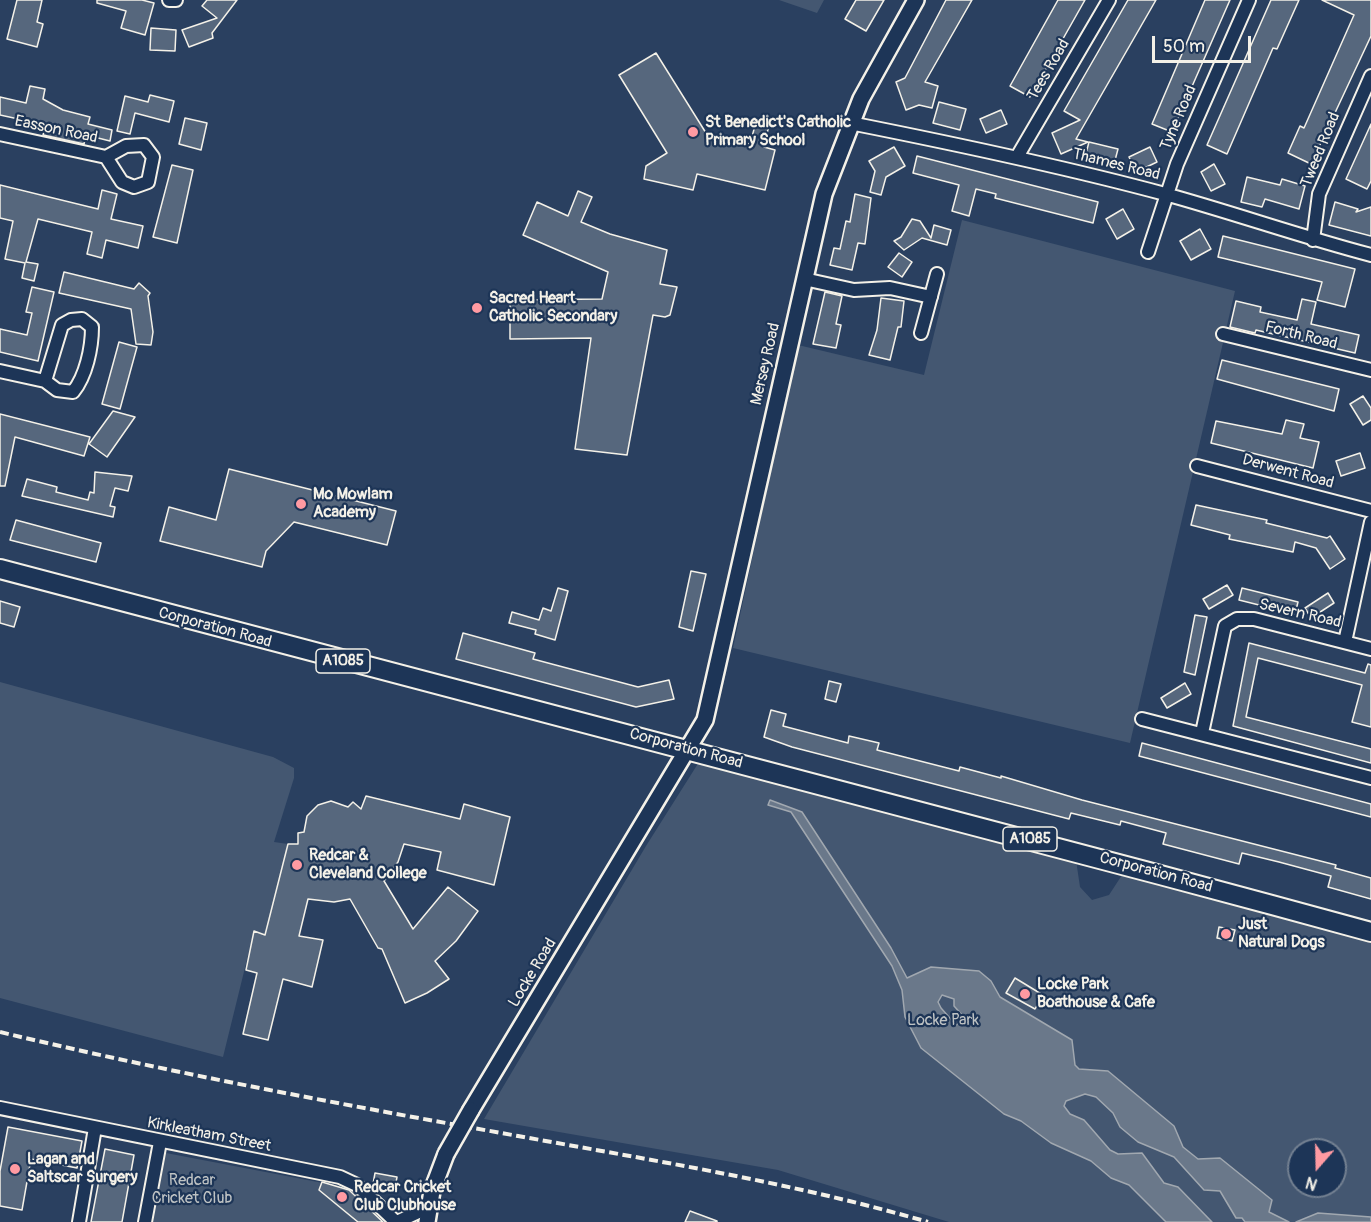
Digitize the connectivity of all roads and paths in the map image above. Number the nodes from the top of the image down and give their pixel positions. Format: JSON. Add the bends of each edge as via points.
{"nodes":[{"id":1,"x":169,"y":0,"type":"edge"},
{"id":2,"x":176,"y":0,"type":"edge"},
{"id":3,"x":916,"y":0,"type":"edge"},
{"id":4,"x":1108,"y":0,"type":"edge"},
{"id":5,"x":1249,"y":0,"type":"edge"},
{"id":6,"x":1371,"y":76,"type":"edge"},
{"id":7,"x":850,"y":123,"type":"junction"},
{"id":8,"x":0,"y":134,"type":"edge"},
{"id":9,"x":106,"y":157,"type":"dead end"},
{"id":10,"x":1017,"y":157,"type":"junction"},
{"id":11,"x":1167,"y":195,"type":"junction"},
{"id":12,"x":1313,"y":240,"type":"junction"},
{"id":13,"x":1148,"y":252,"type":"dead end"},
{"id":14,"x":1371,"y":255,"type":"edge"},
{"id":15,"x":937,"y":274,"type":"dead end"},
{"id":16,"x":804,"y":279,"type":"junction"},
{"id":17,"x":931,"y":297,"type":"junction"},
{"id":18,"x":921,"y":333,"type":"dead end"},
{"id":19,"x":1223,"y":334,"type":"dead end"},
{"id":20,"x":1371,"y":370,"type":"edge"},
{"id":21,"x":0,"y":371,"type":"edge"},
{"id":22,"x":45,"y":381,"type":"junction"},
{"id":23,"x":1197,"y":466,"type":"dead end"},
{"id":24,"x":1371,"y":511,"type":"edge"},
{"id":25,"x":1371,"y":522,"type":"edge"},
{"id":26,"x":0,"y":569,"type":"edge"},
{"id":27,"x":1345,"y":642,"type":"junction"},
{"id":28,"x":1371,"y":649,"type":"edge"},
{"id":29,"x":1142,"y":719,"type":"dead end"},
{"id":30,"x":1202,"y":733,"type":"junction"},
{"id":31,"x":688,"y":749,"type":"junction"},
{"id":32,"x":1371,"y":778,"type":"edge"},
{"id":33,"x":1371,"y":932,"type":"edge"},
{"id":34,"x":0,"y":1108,"type":"edge"},
{"id":35,"x":95,"y":1128,"type":"junction"},
{"id":36,"x":160,"y":1142,"type":"junction"},
{"id":37,"x":428,"y":1215,"type":"edge"},
{"id":38,"x":79,"y":1222,"type":"edge"},
{"id":39,"x":145,"y":1222,"type":"edge"},
{"id":40,"x":397,"y":1222,"type":"edge"}],
"edges":[{"from":1,"to":2,"type":"street"},
{"from":3,"to":7,"type":"street","name":"Mersey Road"},
{"from":4,"to":10,"type":"street","name":"Tees Road"},
{"from":5,"to":11,"type":"street","name":"Tyne Road","via":[[1191,130]]},
{"from":6,"to":12,"type":"street","name":"Tweed Road","via":[[1319,194]]},
{"from":7,"to":10,"type":"street","name":"Thames Road"},
{"from":7,"to":16,"type":"street","name":"Mersey Road","via":[[824,194]]},
{"from":8,"to":9,"type":"street","name":"Easson Road"},
{"from":10,"to":11,"type":"street","name":"Thames Road"},
{"from":11,"to":12,"type":"street","name":"Thames Road"},
{"from":11,"to":13,"type":"street","name":"Tyne Road"},
{"from":12,"to":14,"type":"street","name":"Thames Road"},
{"from":15,"to":17,"type":"street"},
{"from":16,"to":17,"type":"street","via":[[854,290],[890,288]]},
{"from":16,"to":31,"type":"street","name":"Mersey Road","via":[[705,720]]},
{"from":17,"to":18,"type":"street"},
{"from":19,"to":20,"type":"street","name":"Forth Road"},
{"from":21,"to":22,"type":"street"},
{"from":22,"to":22,"type":"street","via":[[57,390],[73,392],[80,383],[92,327],[82,320],[62,325]]},
{"from":23,"to":24,"type":"street","name":"Derwent Road"},
{"from":25,"to":27,"type":"street"},
{"from":26,"to":31,"type":"main road","name":"Corporation Road","number":"A1085","via":[[190,622]]},
{"from":27,"to":28,"type":"street","name":"Severn Road"},
{"from":27,"to":30,"type":"street","name":"Severn Road","via":[[1254,619],[1237,619],[1226,626]]},
{"from":29,"to":30,"type":"street"},
{"from":30,"to":32,"type":"street"},
{"from":31,"to":33,"type":"main road","name":"Corporation Road","number":"A1085"},
{"from":31,"to":37,"type":"street","name":"Locke Road","bridge":true,"via":[[446,1154]]},
{"from":34,"to":35,"type":"street","name":"Kirkleatham Street"},
{"from":35,"to":36,"type":"street","name":"Kirkleatham Street"},
{"from":35,"to":38,"type":"street"},
{"from":36,"to":39,"type":"street"},
{"from":36,"to":40,"type":"street","name":"Kirkleatham Street","via":[[350,1181]]},
{"from":37,"to":40,"type":"street","name":"Kirkleatham Street"}]}
